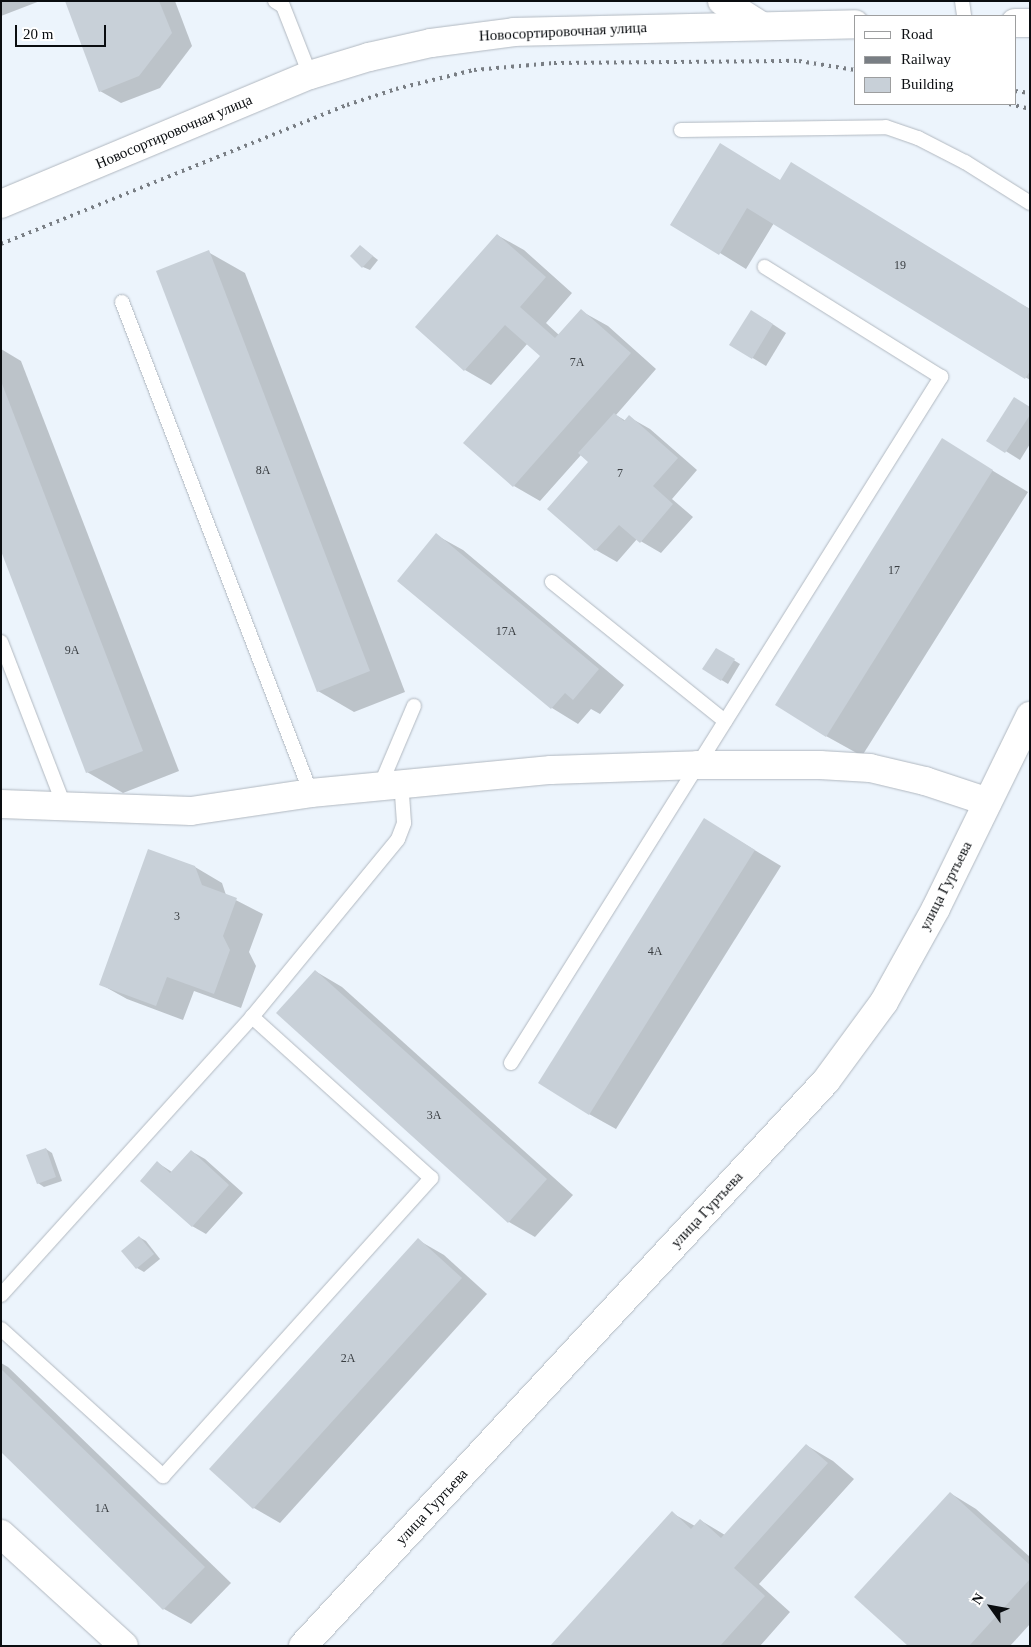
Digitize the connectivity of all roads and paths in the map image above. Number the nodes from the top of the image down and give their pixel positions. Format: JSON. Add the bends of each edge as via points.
{"nodes":[{"id":1,"x":722,"y":1,"type":"edge"},
{"id":2,"x":962,"y":1,"type":"edge"},
{"id":3,"x":281,"y":3,"type":"edge"},
{"id":4,"x":964,"y":15,"type":"edge"},
{"id":5,"x":1016,"y":23,"type":"edge"},
{"id":6,"x":1030,"y":23,"type":"edge"},
{"id":7,"x":854,"y":24,"type":"edge"},
{"id":8,"x":760,"y":25,"type":"junction"},
{"id":9,"x":310,"y":75,"type":"junction"},
{"id":10,"x":681,"y":130,"type":"dead end"},
{"id":11,"x":1030,"y":203,"type":"edge"},
{"id":12,"x":1,"y":204,"type":"edge"},
{"id":13,"x":765,"y":267,"type":"dead end"},
{"id":14,"x":122,"y":302,"type":"dead end"},
{"id":15,"x":552,"y":582,"type":"dead end"},
{"id":16,"x":1,"y":642,"type":"edge"},
{"id":17,"x":414,"y":706,"type":"dead end"},
{"id":18,"x":1030,"y":716,"type":"edge"},
{"id":19,"x":725,"y":721,"type":"junction"},
{"id":20,"x":698,"y":765,"type":"junction"},
{"id":21,"x":390,"y":785,"type":"junction"},
{"id":22,"x":311,"y":793,"type":"junction"},
{"id":23,"x":988,"y":802,"type":"junction"},
{"id":24,"x":1,"y":804,"type":"edge"},
{"id":25,"x":65,"y":808,"type":"junction"},
{"id":26,"x":252,"y":1017,"type":"junction"},
{"id":27,"x":511,"y":1063,"type":"dead end"},
{"id":28,"x":1,"y":1295,"type":"edge"},
{"id":29,"x":1,"y":1329,"type":"edge"},
{"id":30,"x":1,"y":1534,"type":"edge"},
{"id":31,"x":124,"y":1646,"type":"edge"},
{"id":32,"x":303,"y":1646,"type":"edge"}],
"edges":[{"from":1,"to":8,"type":"street"},
{"from":2,"to":4,"type":"lane"},
{"from":3,"to":9,"type":"lane"},
{"from":5,"to":6,"type":"street"},
{"from":7,"to":8,"type":"street","name":"Новосортировочная улица"},
{"from":8,"to":9,"type":"street","name":"Новосортировочная улица","via":[[514,32],[431,42]]},
{"from":9,"to":12,"type":"street","name":"Новосортировочная улица"},
{"from":10,"to":11,"type":"lane","via":[[886,127],[918,138],[965,162]]},
{"from":13,"to":19,"type":"lane","via":[[941,377]]},
{"from":14,"to":22,"type":"lane"},
{"from":15,"to":19,"type":"lane"},
{"from":16,"to":25,"type":"lane"},
{"from":17,"to":21,"type":"lane"},
{"from":18,"to":23,"type":"street","name":"улица Гуртьева"},
{"from":19,"to":20,"type":"lane"},
{"from":20,"to":21,"type":"street","via":[[551,770]]},
{"from":20,"to":23,"type":"street","via":[[870,768],[925,781]]},
{"from":20,"to":27,"type":"lane"},
{"from":21,"to":22,"type":"street"},
{"from":21,"to":26,"type":"lane","via":[[404,823],[398,839]]},
{"from":22,"to":25,"type":"street","via":[[190,811]]},
{"from":23,"to":32,"type":"street","name":"улица Гуртьева","via":[[936,908],[884,1002],[826,1081]]},
{"from":24,"to":25,"type":"street"},
{"from":26,"to":28,"type":"lane"},
{"from":26,"to":29,"type":"lane","via":[[431,1178],[163,1476]]},
{"from":30,"to":31,"type":"street"}]}
